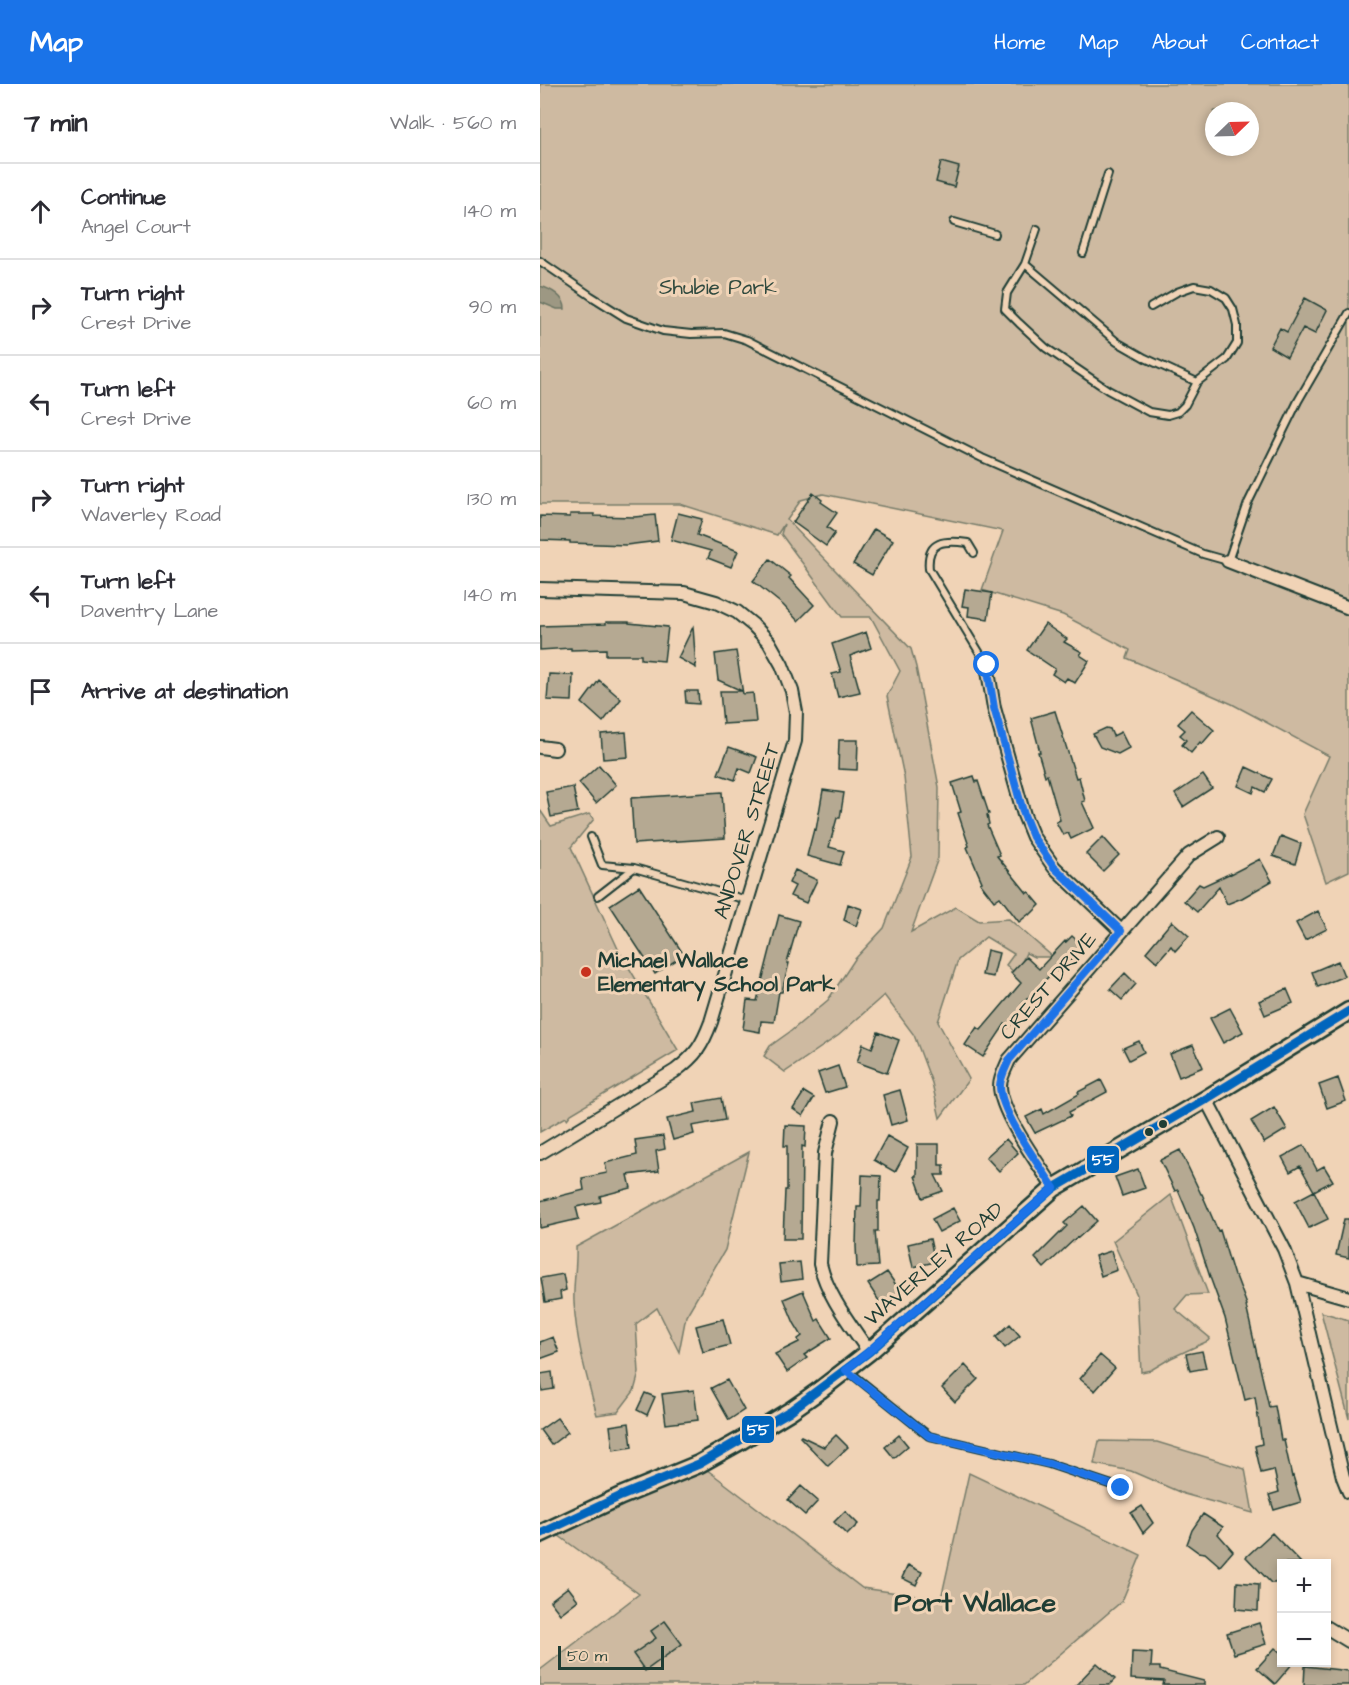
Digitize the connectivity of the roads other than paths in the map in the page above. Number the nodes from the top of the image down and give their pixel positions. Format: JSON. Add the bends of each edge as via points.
{"nodes":[{"id":1,"x":1108,"y":174,"type":"dead end"},
{"id":2,"x":954,"y":222,"type":"dead end"},
{"id":3,"x":1036,"y":229,"type":"dead end"},
{"id":4,"x":995,"y":234,"type":"dead end"},
{"id":5,"x":1083,"y":253,"type":"dead end"},
{"id":6,"x":540,"y":261,"type":"edge"},
{"id":7,"x":1025,"y":264,"type":"junction"},
{"id":8,"x":1151,"y":308,"type":"dead end"},
{"id":9,"x":1349,"y":313,"type":"edge"},
{"id":10,"x":1197,"y":382,"type":"junction"},
{"id":11,"x":974,"y":553,"type":"dead end"},
{"id":12,"x":1228,"y":561,"type":"junction"},
{"id":13,"x":540,"y":589,"type":"edge"},
{"id":14,"x":1349,"y":608,"type":"edge"},
{"id":15,"x":987,"y":665,"type":"joint"},
{"id":16,"x":540,"y":747,"type":"edge"},
{"id":17,"x":555,"y":749,"type":"dead end"},
{"id":18,"x":591,"y":837,"type":"dead end"},
{"id":19,"x":1218,"y":837,"type":"dead end"},
{"id":20,"x":634,"y":868,"type":"junction"},
{"id":21,"x":598,"y":896,"type":"dead end"},
{"id":22,"x":747,"y":900,"type":"junction"},
{"id":23,"x":1121,"y":931,"type":"junction"},
{"id":24,"x":1349,"y":1011,"type":"edge"},
{"id":25,"x":1206,"y":1099,"type":"junction"},
{"id":26,"x":833,"y":1121,"type":"dead end"},
{"id":27,"x":540,"y":1153,"type":"edge"},
{"id":28,"x":1054,"y":1188,"type":"junction"},
{"id":29,"x":1297,"y":1283,"type":"junction"},
{"id":30,"x":1349,"y":1298,"type":"edge"},
{"id":31,"x":868,"y":1352,"type":"junction"},
{"id":32,"x":846,"y":1370,"type":"junction"},
{"id":33,"x":1121,"y":1488,"type":"dead end"},
{"id":34,"x":1349,"y":1492,"type":"edge"},
{"id":35,"x":540,"y":1534,"type":"edge"},
{"id":36,"x":1331,"y":1630,"type":"edge"},
{"id":37,"x":1349,"y":1641,"type":"edge"}],
"edges":[{"from":1,"to":5,"type":"lane"},
{"from":2,"to":4,"type":"lane"},
{"from":3,"to":7,"type":"lane"},
{"from":6,"to":12,"type":"lane","via":[[626,318],[663,331],[723,333],[747,340],[982,458],[1193,550]]},
{"from":7,"to":10,"type":"lane","via":[[1117,342]]},
{"from":7,"to":10,"type":"lane","via":[[1007,293],[1005,309],[1046,348],[1149,412],[1168,416],[1178,412]]},
{"from":8,"to":10,"type":"lane","via":[[1194,286],[1211,289],[1226,298],[1233,309],[1237,343],[1227,359]]},
{"from":9,"to":12,"type":"lane","via":[[1298,401],[1248,503]]},
{"from":11,"to":15,"type":"lane","via":[[968,543],[939,543],[928,559],[929,569]]},
{"from":12,"to":14,"type":"street"},
{"from":13,"to":22,"type":"street","name":"ANDOVER STREET","via":[[684,593],[737,612],[769,642],[792,691],[795,741]]},
{"from":15,"to":23,"type":"street","via":[[994,708],[1033,837],[1054,867]]},
{"from":16,"to":17,"type":"street"},
{"from":18,"to":20,"type":"lane","via":[[602,865]]},
{"from":19,"to":23,"type":"street","name":"CREST DRIVE","via":[[1189,855]]},
{"from":20,"to":21,"type":"lane"},
{"from":20,"to":22,"type":"lane"},
{"from":22,"to":27,"type":"street","name":"ANDOVER STREET","via":[[711,1022],[691,1059]]},
{"from":23,"to":28,"type":"street","name":"CREST DRIVE","via":[[1009,1060],[1000,1083],[1002,1100],[1024,1143]]},
{"from":24,"to":25,"type":"main road","name":"WAVERLEY ROAD"},
{"from":25,"to":28,"type":"main road","name":"WAVERLEY ROAD"},
{"from":25,"to":29,"type":"street","via":[[1284,1249]]},
{"from":26,"to":31,"type":"street","via":[[825,1153],[820,1264],[824,1279]]},
{"from":28,"to":31,"type":"main road","name":"WAVERLEY ROAD"},
{"from":29,"to":30,"type":"street"},
{"from":29,"to":34,"type":"street","via":[[1342,1477]]},
{"from":31,"to":32,"type":"main road","name":"WAVERLEY ROAD"},
{"from":32,"to":33,"type":"lane","via":[[929,1436],[1049,1464]]},
{"from":32,"to":35,"type":"main road","name":"WAVERLEY ROAD","via":[[790,1411],[708,1459]]},
{"from":36,"to":37,"type":"street"}]}
